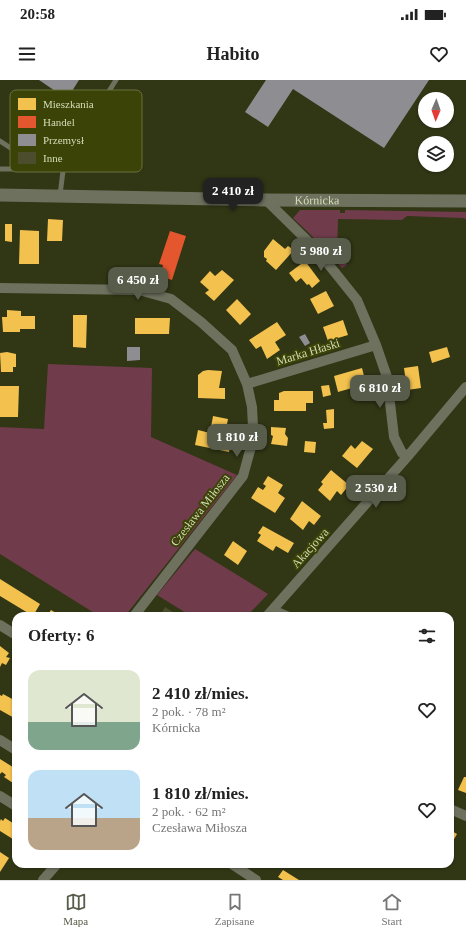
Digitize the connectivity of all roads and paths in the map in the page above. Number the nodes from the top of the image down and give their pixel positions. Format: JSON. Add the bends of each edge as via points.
{"nodes":[{"id":1,"x":116,"y":80,"type":"edge"},
{"id":2,"x":110,"y":90,"type":"edge"},
{"id":3,"x":0,"y":141,"type":"edge"},
{"id":4,"x":10,"y":148,"type":"edge"},
{"id":5,"x":63,"y":172,"type":"edge"},
{"id":6,"x":0,"y":195,"type":"edge"},
{"id":7,"x":60,"y":196,"type":"junction"},
{"id":8,"x":266,"y":200,"type":"junction"},
{"id":9,"x":466,"y":201,"type":"edge"},
{"id":10,"x":0,"y":288,"type":"edge"},
{"id":11,"x":376,"y":344,"type":"junction"},
{"id":12,"x":247,"y":384,"type":"junction"},
{"id":13,"x":466,"y":387,"type":"edge"},
{"id":14,"x":408,"y":456,"type":"junction"},
{"id":15,"x":274,"y":608,"type":"junction"},
{"id":16,"x":137,"y":612,"type":"edge"},
{"id":17,"x":270,"y":612,"type":"edge"},
{"id":18,"x":284,"y":612,"type":"edge"},
{"id":19,"x":0,"y":625,"type":"edge"},
{"id":20,"x":12,"y":632,"type":"edge"},
{"id":21,"x":0,"y":740,"type":"edge"},
{"id":22,"x":12,"y":748,"type":"edge"},
{"id":23,"x":0,"y":796,"type":"edge"},
{"id":24,"x":12,"y":804,"type":"edge"},
{"id":25,"x":454,"y":811,"type":"edge"},
{"id":26,"x":466,"y":816,"type":"edge"},
{"id":27,"x":54,"y":868,"type":"edge"},
{"id":28,"x":238,"y":868,"type":"edge"},
{"id":29,"x":43,"y":880,"type":"edge"},
{"id":30,"x":256,"y":880,"type":"edge"}],
"edges":[{"from":1,"to":2,"type":"lane"},
{"from":3,"to":4,"type":"lane"},
{"from":5,"to":7,"type":"lane"},
{"from":6,"to":7,"type":"street","name":"Kórnicka"},
{"from":7,"to":8,"type":"street","name":"Kórnicka"},
{"from":8,"to":9,"type":"street","name":"Kórnicka"},
{"from":8,"to":11,"type":"street","via":[[317,250],[357,300]]},
{"from":10,"to":12,"type":"street","name":"Czesława Miłosza","via":[[139,290],[171,299],[232,350]]},
{"from":11,"to":12,"type":"street","name":"Marka Hłaski"},
{"from":11,"to":14,"type":"street","via":[[387,377],[394,437],[402,452]]},
{"from":12,"to":16,"type":"street","name":"Czesława Miłosza","via":[[253,426],[251,447],[243,476]]},
{"from":13,"to":14,"type":"street","name":"Akacjowa"},
{"from":14,"to":15,"type":"street","name":"Akacjowa"},
{"from":15,"to":17,"type":"street","name":"Akacjowa"},
{"from":15,"to":18,"type":"lane"},
{"from":19,"to":20,"type":"street"},
{"from":21,"to":22,"type":"street"},
{"from":23,"to":24,"type":"street"},
{"from":25,"to":26,"type":"street"},
{"from":27,"to":29,"type":"street"},
{"from":28,"to":30,"type":"street"}]}
